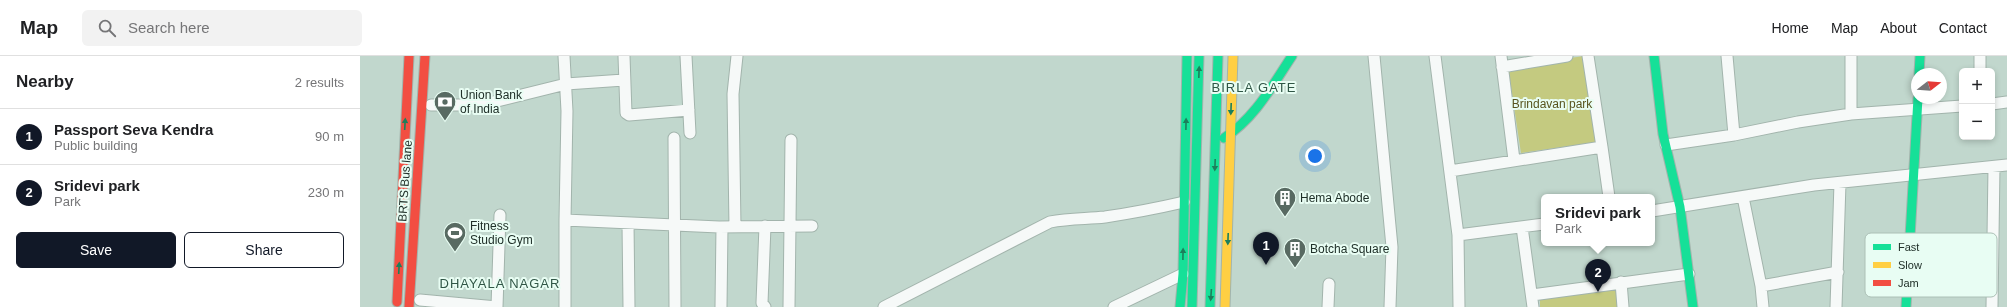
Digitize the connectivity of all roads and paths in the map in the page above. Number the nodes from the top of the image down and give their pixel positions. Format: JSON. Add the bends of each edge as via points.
{"nodes":[{"id":1,"x":408,"y":56,"type":"edge"},
{"id":2,"x":425,"y":56,"type":"edge"},
{"id":3,"x":434,"y":56,"type":"edge"},
{"id":4,"x":564,"y":56,"type":"edge"},
{"id":5,"x":624,"y":56,"type":"edge"},
{"id":6,"x":686,"y":56,"type":"edge"},
{"id":7,"x":737,"y":56,"type":"edge"},
{"id":8,"x":1187,"y":56,"type":"edge"},
{"id":9,"x":1199,"y":56,"type":"edge"},
{"id":10,"x":1218,"y":56,"type":"edge"},
{"id":11,"x":1233,"y":56,"type":"edge"},
{"id":12,"x":1292,"y":56,"type":"edge"},
{"id":13,"x":1374,"y":56,"type":"edge"},
{"id":14,"x":1435,"y":56,"type":"edge"},
{"id":15,"x":1567,"y":56,"type":"edge"},
{"id":16,"x":1588,"y":56,"type":"edge"},
{"id":17,"x":1654,"y":56,"type":"edge"},
{"id":18,"x":1727,"y":56,"type":"edge"},
{"id":19,"x":1851,"y":56,"type":"edge"},
{"id":20,"x":1920,"y":56,"type":"edge"},
{"id":21,"x":1980,"y":56,"type":"edge"},
{"id":22,"x":1501,"y":62,"type":"edge"},
{"id":23,"x":1919,"y":68,"type":"edge"},
{"id":24,"x":1980,"y":68,"type":"edge"},
{"id":25,"x":624,"y":80,"type":"junction"},
{"id":26,"x":566,"y":84,"type":"junction"},
{"id":27,"x":2007,"y":102,"type":"edge"},
{"id":28,"x":1911,"y":104,"type":"edge"},
{"id":29,"x":1917,"y":104,"type":"edge"},
{"id":30,"x":1932,"y":104,"type":"edge"},
{"id":31,"x":1995,"y":104,"type":"edge"},
{"id":32,"x":431,"y":105,"type":"junction"},
{"id":33,"x":1959,"y":106,"type":"edge"},
{"id":34,"x":689,"y":110,"type":"junction"},
{"id":35,"x":1851,"y":114,"type":"junction"},
{"id":36,"x":690,"y":133,"type":"dead end"},
{"id":37,"x":1230,"y":135,"type":"junction"},
{"id":38,"x":1734,"y":135,"type":"junction"},
{"id":39,"x":674,"y":138,"type":"dead end"},
{"id":40,"x":791,"y":140,"type":"dead end"},
{"id":41,"x":1185,"y":142,"type":"junction"},
{"id":42,"x":1197,"y":142,"type":"junction"},
{"id":43,"x":1216,"y":142,"type":"junction"},
{"id":44,"x":1666,"y":145,"type":"junction"},
{"id":45,"x":1602,"y":147,"type":"junction"},
{"id":46,"x":1514,"y":160,"type":"junction"},
{"id":47,"x":2007,"y":165,"type":"edge"},
{"id":48,"x":1994,"y":167,"type":"junction"},
{"id":49,"x":1450,"y":171,"type":"junction"},
{"id":50,"x":1913,"y":176,"type":"junction"},
{"id":51,"x":1840,"y":183,"type":"junction"},
{"id":52,"x":1609,"y":194,"type":"edge"},
{"id":53,"x":1742,"y":197,"type":"junction"},
{"id":54,"x":1184,"y":202,"type":"junction"},
{"id":55,"x":1680,"y":207,"type":"junction"},
{"id":56,"x":1655,"y":211,"type":"edge"},
{"id":57,"x":500,"y":215,"type":"dead end"},
{"id":58,"x":565,"y":220,"type":"junction"},
{"id":59,"x":628,"y":223,"type":"junction"},
{"id":60,"x":1541,"y":224,"type":"edge"},
{"id":61,"x":676,"y":226,"type":"junction"},
{"id":62,"x":765,"y":226,"type":"junction"},
{"id":63,"x":812,"y":226,"type":"dead end"},
{"id":64,"x":722,"y":227,"type":"junction"},
{"id":65,"x":735,"y":227,"type":"junction"},
{"id":66,"x":791,"y":227,"type":"junction"},
{"id":67,"x":1522,"y":227,"type":"junction"},
{"id":68,"x":1910,"y":233,"type":"edge"},
{"id":69,"x":1993,"y":233,"type":"edge"},
{"id":70,"x":1458,"y":235,"type":"junction"},
{"id":71,"x":421,"y":268,"type":"dead end"},
{"id":72,"x":1838,"y":272,"type":"junction"},
{"id":73,"x":1183,"y":274,"type":"junction"},
{"id":74,"x":1689,"y":274,"type":"junction"},
{"id":75,"x":1621,"y":282,"type":"junction"},
{"id":76,"x":1329,"y":284,"type":"dead end"},
{"id":77,"x":1761,"y":286,"type":"junction"},
{"id":78,"x":1532,"y":295,"type":"junction"},
{"id":79,"x":1907,"y":297,"type":"edge"},
{"id":80,"x":1992,"y":297,"type":"edge"},
{"id":81,"x":420,"y":300,"type":"edge"},
{"id":82,"x":397,"y":307,"type":"edge"},
{"id":83,"x":409,"y":307,"type":"edge"},
{"id":84,"x":565,"y":307,"type":"edge"},
{"id":85,"x":630,"y":307,"type":"edge"},
{"id":86,"x":675,"y":307,"type":"edge"},
{"id":87,"x":721,"y":307,"type":"edge"},
{"id":88,"x":765,"y":307,"type":"edge"},
{"id":89,"x":789,"y":307,"type":"edge"},
{"id":90,"x":884,"y":307,"type":"edge"},
{"id":91,"x":1114,"y":307,"type":"edge"},
{"id":92,"x":1180,"y":307,"type":"edge"},
{"id":93,"x":1192,"y":307,"type":"edge"},
{"id":94,"x":1210,"y":307,"type":"edge"},
{"id":95,"x":1225,"y":307,"type":"edge"},
{"id":96,"x":1328,"y":307,"type":"edge"},
{"id":97,"x":1390,"y":307,"type":"edge"},
{"id":98,"x":1459,"y":307,"type":"edge"},
{"id":99,"x":1533,"y":307,"type":"edge"},
{"id":100,"x":1623,"y":307,"type":"edge"},
{"id":101,"x":1693,"y":307,"type":"edge"},
{"id":102,"x":1763,"y":307,"type":"edge"},
{"id":103,"x":1836,"y":307,"type":"edge"},
{"id":104,"x":1906,"y":307,"type":"edge"},
{"id":105,"x":1992,"y":307,"type":"edge"}],
"edges":[{"from":82,"to":1,"type":"main road","one_way":true},
{"from":2,"to":83,"type":"main road","name":"BRTS Bus lane"},
{"from":3,"to":32,"type":"main road"},
{"from":4,"to":26,"type":"street"},
{"from":5,"to":25,"type":"street"},
{"from":6,"to":34,"type":"street"},
{"from":7,"to":65,"type":"street","via":[[732,108],[735,145]]},
{"from":41,"to":8,"type":"main road","one_way":true},
{"from":42,"to":9,"type":"main road","one_way":true},
{"from":10,"to":43,"type":"main road"},
{"from":11,"to":37,"type":"main road","one_way":true},
{"from":12,"to":37,"type":"main road","via":[[1255,109]]},
{"from":13,"to":97,"type":"street","via":[[1392,247]]},
{"from":14,"to":49,"type":"street"},
{"from":15,"to":22,"type":"street"},
{"from":16,"to":45,"type":"street"},
{"from":17,"to":44,"type":"main road"},
{"from":18,"to":38,"type":"street"},
{"from":19,"to":35,"type":"street"},
{"from":20,"to":23,"type":"main road"},
{"from":21,"to":24,"type":"street"},
{"from":22,"to":46,"type":"street"},
{"from":25,"to":26,"type":"street"},
{"from":25,"to":34,"type":"street","via":[[625,109],[629,115]]},
{"from":26,"to":32,"type":"street","via":[[492,104]]},
{"from":26,"to":58,"type":"street"},
{"from":27,"to":31,"type":"street"},
{"from":28,"to":35,"type":"street"},
{"from":29,"to":50,"type":"main road"},
{"from":30,"to":33,"type":"street"},
{"from":32,"to":71,"type":"main road"},
{"from":34,"to":36,"type":"street"},
{"from":35,"to":38,"type":"street"},
{"from":37,"to":43,"type":"main road"},
{"from":37,"to":95,"type":"main road","one_way":true},
{"from":38,"to":44,"type":"street"},
{"from":39,"to":61,"type":"street"},
{"from":40,"to":66,"type":"street"},
{"from":41,"to":42,"type":"main road"},
{"from":41,"to":54,"type":"main road"},
{"from":42,"to":43,"type":"main road"},
{"from":42,"to":93,"type":"main road"},
{"from":43,"to":94,"type":"main road","one_way":true},
{"from":44,"to":55,"type":"main road"},
{"from":45,"to":46,"type":"street"},
{"from":45,"to":52,"type":"street"},
{"from":46,"to":49,"type":"street"},
{"from":47,"to":48,"type":"street"},
{"from":48,"to":50,"type":"street"},
{"from":48,"to":69,"type":"street"},
{"from":49,"to":70,"type":"street"},
{"from":50,"to":51,"type":"street"},
{"from":50,"to":68,"type":"main road"},
{"from":51,"to":53,"type":"street"},
{"from":51,"to":72,"type":"street"},
{"from":53,"to":55,"type":"street"},
{"from":53,"to":77,"type":"street"},
{"from":73,"to":54,"type":"main road","one_way":true},
{"from":54,"to":90,"type":"street","via":[[1103,217],[1065,218],[1050,222]]},
{"from":55,"to":56,"type":"street"},
{"from":55,"to":74,"type":"main road"},
{"from":57,"to":81,"type":"street","via":[[497,307]]},
{"from":58,"to":59,"type":"street"},
{"from":58,"to":84,"type":"street"},
{"from":59,"to":61,"type":"street"},
{"from":59,"to":85,"type":"street"},
{"from":60,"to":67,"type":"street"},
{"from":61,"to":64,"type":"street"},
{"from":61,"to":86,"type":"street"},
{"from":62,"to":65,"type":"street"},
{"from":62,"to":66,"type":"street"},
{"from":62,"to":88,"type":"street","via":[[762,303]]},
{"from":63,"to":66,"type":"street"},
{"from":64,"to":65,"type":"street"},
{"from":64,"to":87,"type":"street"},
{"from":66,"to":89,"type":"street"},
{"from":67,"to":70,"type":"street"},
{"from":67,"to":78,"type":"street"},
{"from":70,"to":98,"type":"street"},
{"from":72,"to":77,"type":"street"},
{"from":72,"to":103,"type":"street"},
{"from":73,"to":91,"type":"street"},
{"from":73,"to":92,"type":"main road"},
{"from":74,"to":75,"type":"street"},
{"from":74,"to":101,"type":"main road"},
{"from":75,"to":78,"type":"street"},
{"from":75,"to":100,"type":"street"},
{"from":76,"to":96,"type":"street"},
{"from":77,"to":102,"type":"street"},
{"from":78,"to":99,"type":"street"},
{"from":79,"to":104,"type":"main road"},
{"from":80,"to":105,"type":"street"}]}
